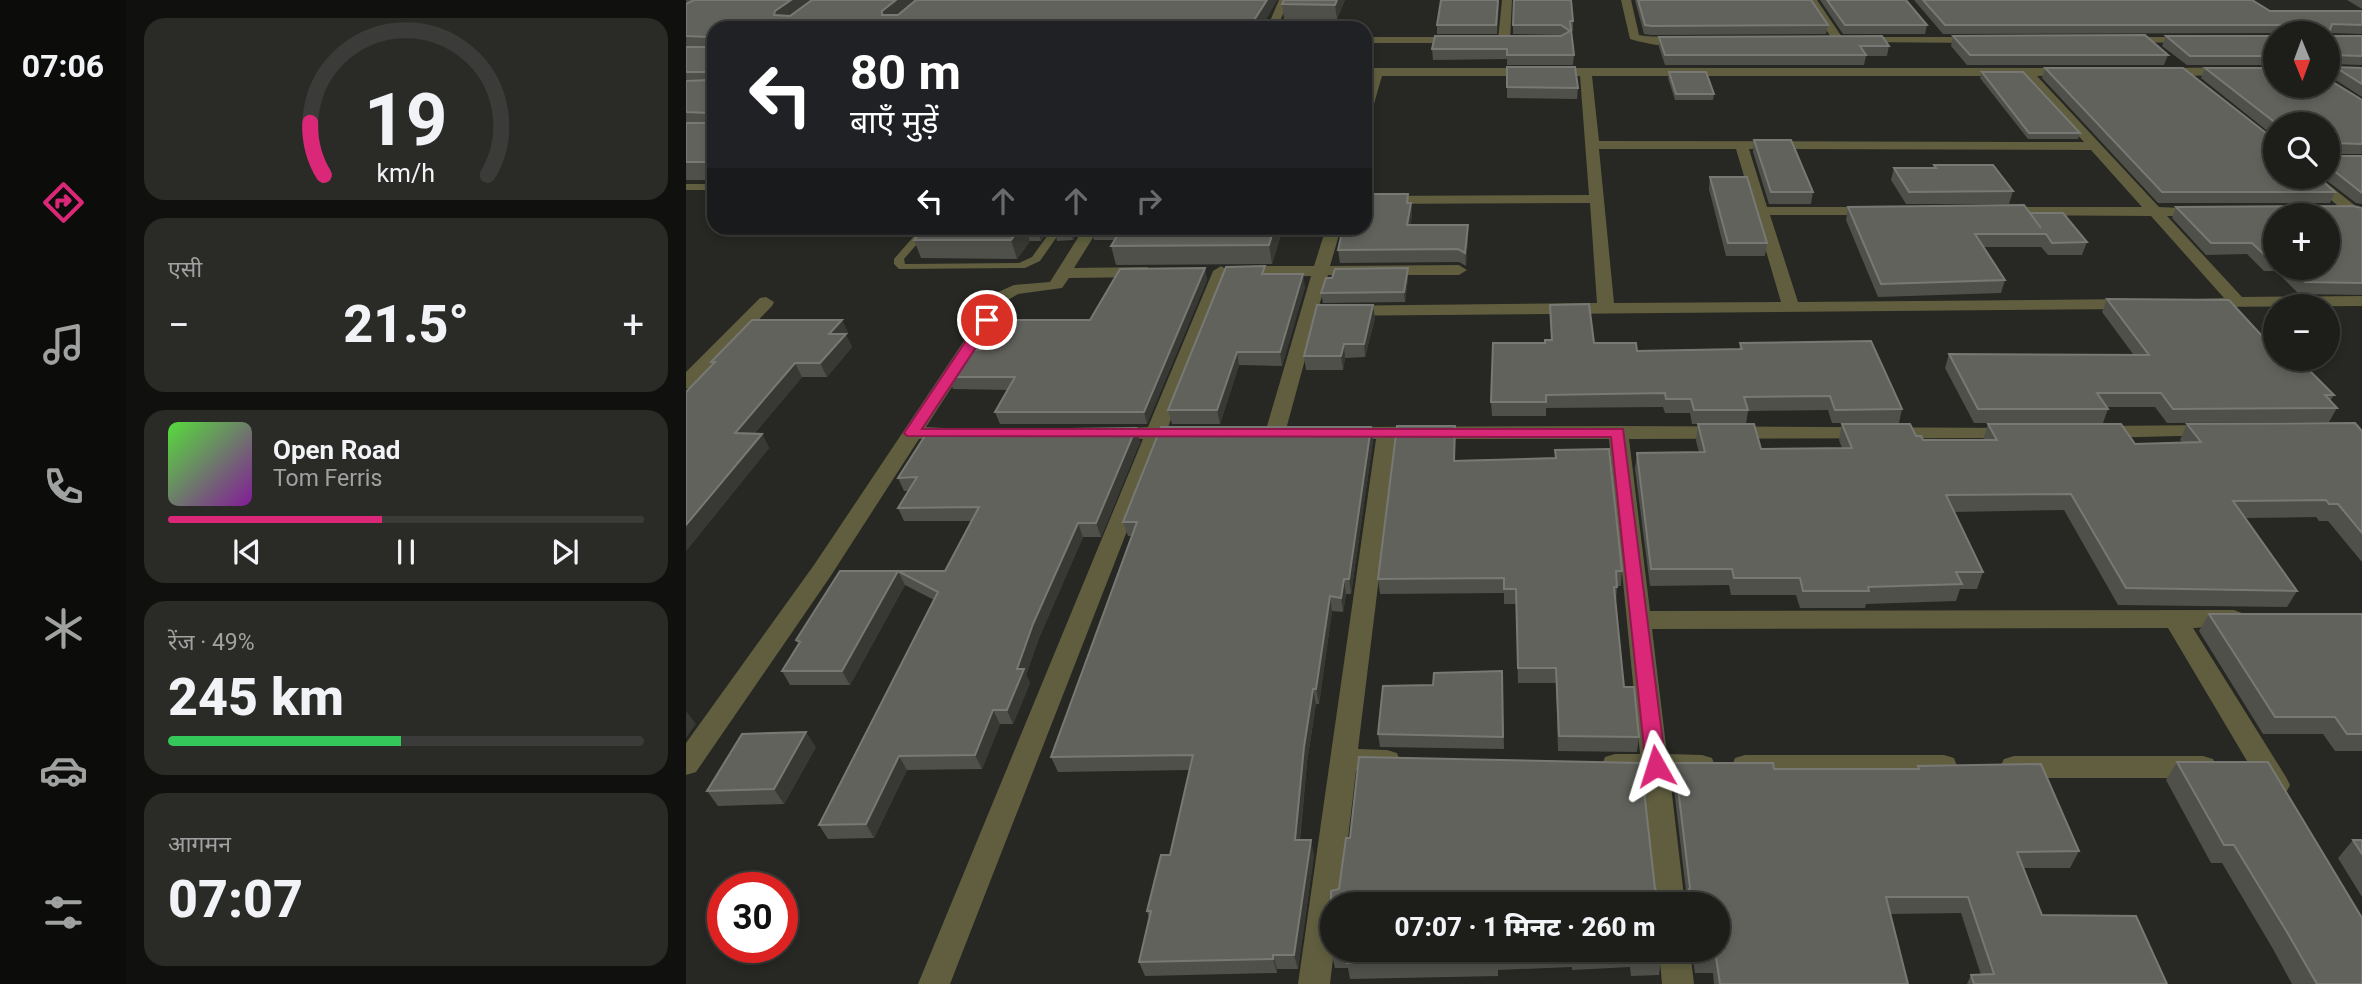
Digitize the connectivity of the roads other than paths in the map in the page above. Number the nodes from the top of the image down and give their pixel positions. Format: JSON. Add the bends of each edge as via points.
{"nodes":[{"id":1,"x":1284,"y":0,"type":"edge"},
{"id":2,"x":1507,"y":0,"type":"edge"},
{"id":3,"x":1626,"y":0,"type":"edge"},
{"id":4,"x":1812,"y":0,"type":"edge"},
{"id":5,"x":1275,"y":21,"type":"edge"},
{"id":6,"x":1931,"y":30,"type":"dead end"},
{"id":7,"x":1372,"y":40,"type":"edge"},
{"id":8,"x":1476,"y":40,"type":"edge"},
{"id":9,"x":1490,"y":40,"type":"edge"},
{"id":10,"x":1825,"y":40,"type":"edge"},
{"id":11,"x":1838,"y":40,"type":"junction"},
{"id":12,"x":1939,"y":40,"type":"junction"},
{"id":13,"x":1994,"y":40,"type":"edge"},
{"id":14,"x":2104,"y":40,"type":"edge"},
{"id":15,"x":2145,"y":40,"type":"junction"},
{"id":16,"x":2210,"y":40,"type":"edge"},
{"id":17,"x":1705,"y":41,"type":"edge"},
{"id":18,"x":2263,"y":71,"type":"edge"},
{"id":19,"x":2340,"y":71,"type":"edge"},
{"id":20,"x":2362,"y":71,"type":"edge"},
{"id":21,"x":1372,"y":72,"type":"edge"},
{"id":22,"x":1586,"y":72,"type":"junction"},
{"id":23,"x":2027,"y":72,"type":"junction"},
{"id":24,"x":2079,"y":72,"type":"edge"},
{"id":25,"x":2144,"y":72,"type":"edge"},
{"id":26,"x":2183,"y":72,"type":"junction"},
{"id":27,"x":2204,"y":88,"type":"edge"},
{"id":28,"x":1592,"y":145,"type":"junction"},
{"id":29,"x":1741,"y":145,"type":"junction"},
{"id":30,"x":2095,"y":146,"type":"junction"},
{"id":31,"x":686,"y":187,"type":"edge"},
{"id":32,"x":707,"y":187,"type":"edge"},
{"id":33,"x":2327,"y":189,"type":"edge"},
{"id":34,"x":1597,"y":199,"type":"junction"},
{"id":35,"x":1372,"y":201,"type":"edge"},
{"id":36,"x":1762,"y":211,"type":"junction"},
{"id":37,"x":1897,"y":211,"type":"edge"},
{"id":38,"x":1993,"y":211,"type":"edge"},
{"id":39,"x":2211,"y":211,"type":"edge"},
{"id":40,"x":2156,"y":212,"type":"junction"},
{"id":41,"x":2340,"y":212,"type":"edge"},
{"id":42,"x":2358,"y":213,"type":"edge"},
{"id":43,"x":920,"y":235,"type":"edge"},
{"id":44,"x":1053,"y":235,"type":"edge"},
{"id":45,"x":1087,"y":235,"type":"edge"},
{"id":46,"x":1330,"y":235,"type":"edge"},
{"id":47,"x":1321,"y":270,"type":"junction"},
{"id":48,"x":1459,"y":270,"type":"dead end"},
{"id":49,"x":1169,"y":272,"type":"edge"},
{"id":50,"x":1065,"y":273,"type":"junction"},
{"id":51,"x":766,"y":302,"type":"dead end"},
{"id":52,"x":2362,"y":302,"type":"edge"},
{"id":53,"x":2154,"y":303,"type":"edge"},
{"id":54,"x":2182,"y":303,"type":"edge"},
{"id":55,"x":2238,"y":303,"type":"junction"},
{"id":56,"x":1791,"y":307,"type":"junction"},
{"id":57,"x":1606,"y":308,"type":"junction"},
{"id":58,"x":1310,"y":311,"type":"junction"},
{"id":59,"x":686,"y":383,"type":"edge"},
{"id":60,"x":2238,"y":431,"type":"edge"},
{"id":61,"x":1618,"y":432,"type":"junction"},
{"id":62,"x":2031,"y":432,"type":"edge"},
{"id":63,"x":2086,"y":432,"type":"edge"},
{"id":64,"x":912,"y":433,"type":"junction"},
{"id":65,"x":980,"y":433,"type":"edge"},
{"id":66,"x":1088,"y":433,"type":"edge"},
{"id":67,"x":1156,"y":433,"type":"junction"},
{"id":68,"x":1209,"y":433,"type":"edge"},
{"id":69,"x":1249,"y":433,"type":"edge"},
{"id":70,"x":1317,"y":433,"type":"edge"},
{"id":71,"x":1387,"y":433,"type":"junction"},
{"id":72,"x":2175,"y":619,"type":"junction"},
{"id":73,"x":2255,"y":619,"type":"edge"},
{"id":74,"x":1640,"y":620,"type":"junction"},
{"id":75,"x":1344,"y":760,"type":"junction"},
{"id":76,"x":1412,"y":761,"type":"edge"},
{"id":77,"x":686,"y":764,"type":"edge"},
{"id":78,"x":1588,"y":765,"type":"edge"},
{"id":79,"x":1656,"y":766,"type":"junction"},
{"id":80,"x":2265,"y":767,"type":"junction"},
{"id":81,"x":2286,"y":802,"type":"edge"},
{"id":82,"x":1669,"y":892,"type":"edge"},
{"id":83,"x":1675,"y":962,"type":"edge"},
{"id":84,"x":934,"y":984,"type":"edge"},
{"id":85,"x":1314,"y":984,"type":"edge"},
{"id":86,"x":1678,"y":984,"type":"edge"}],
"edges":[{"from":1,"to":5,"type":"street"},
{"from":2,"to":9,"type":"street","via":[[1509,40]]},
{"from":3,"to":17,"type":"street","via":[[1634,37]]},
{"from":4,"to":11,"type":"street"},
{"from":6,"to":12,"type":"street"},
{"from":7,"to":8,"type":"street"},
{"from":10,"to":11,"type":"street"},
{"from":11,"to":12,"type":"street"},
{"from":12,"to":13,"type":"street"},
{"from":14,"to":15,"type":"street"},
{"from":15,"to":16,"type":"street"},
{"from":15,"to":26,"type":"street"},
{"from":18,"to":26,"type":"street"},
{"from":19,"to":20,"type":"street"},
{"from":21,"to":22,"type":"street"},
{"from":22,"to":23,"type":"street"},
{"from":22,"to":28,"type":"street"},
{"from":23,"to":24,"type":"street"},
{"from":23,"to":30,"type":"street"},
{"from":25,"to":26,"type":"street"},
{"from":26,"to":27,"type":"street"},
{"from":28,"to":29,"type":"street"},
{"from":28,"to":34,"type":"street"},
{"from":29,"to":30,"type":"street"},
{"from":29,"to":36,"type":"street"},
{"from":30,"to":40,"type":"street"},
{"from":31,"to":32,"type":"lane"},
{"from":33,"to":42,"type":"street"},
{"from":34,"to":35,"type":"street"},
{"from":34,"to":57,"type":"street"},
{"from":36,"to":37,"type":"street"},
{"from":36,"to":56,"type":"street"},
{"from":38,"to":40,"type":"street"},
{"from":39,"to":40,"type":"street"},
{"from":40,"to":55,"type":"street"},
{"from":41,"to":42,"type":"street"},
{"from":43,"to":44,"type":"lane","via":[[899,259],[903,267],[1021,266],[1037,259]]},
{"from":45,"to":50,"type":"street"},
{"from":46,"to":47,"type":"street"},
{"from":47,"to":48,"type":"street"},
{"from":47,"to":58,"type":"street"},
{"from":47,"to":67,"type":"street","via":[[1215,271]]},
{"from":49,"to":50,"type":"street"},
{"from":50,"to":64,"type":"street","via":[[1048,288],[1013,290],[1002,297]]},
{"from":51,"to":59,"type":"street"},
{"from":52,"to":55,"type":"street"},
{"from":53,"to":56,"type":"street"},
{"from":54,"to":55,"type":"street"},
{"from":56,"to":57,"type":"street"},
{"from":57,"to":58,"type":"street"},
{"from":58,"to":69,"type":"street","via":[[1282,433]]},
{"from":60,"to":63,"type":"street"},
{"from":61,"to":62,"type":"street"},
{"from":61,"to":71,"type":"street"},
{"from":61,"to":74,"type":"street"},
{"from":64,"to":65,"type":"street"},
{"from":64,"to":77,"type":"street"},
{"from":66,"to":67,"type":"street"},
{"from":67,"to":68,"type":"street"},
{"from":67,"to":84,"type":"street"},
{"from":70,"to":71,"type":"street"},
{"from":71,"to":75,"type":"street"},
{"from":72,"to":73,"type":"street"},
{"from":72,"to":74,"type":"street"},
{"from":72,"to":80,"type":"street"},
{"from":74,"to":79,"type":"street"},
{"from":75,"to":76,"type":"street"},
{"from":75,"to":85,"type":"street"},
{"from":78,"to":79,"type":"street"},
{"from":79,"to":80,"type":"street"},
{"from":79,"to":82,"type":"street"},
{"from":80,"to":81,"type":"street"},
{"from":83,"to":86,"type":"street"}]}
